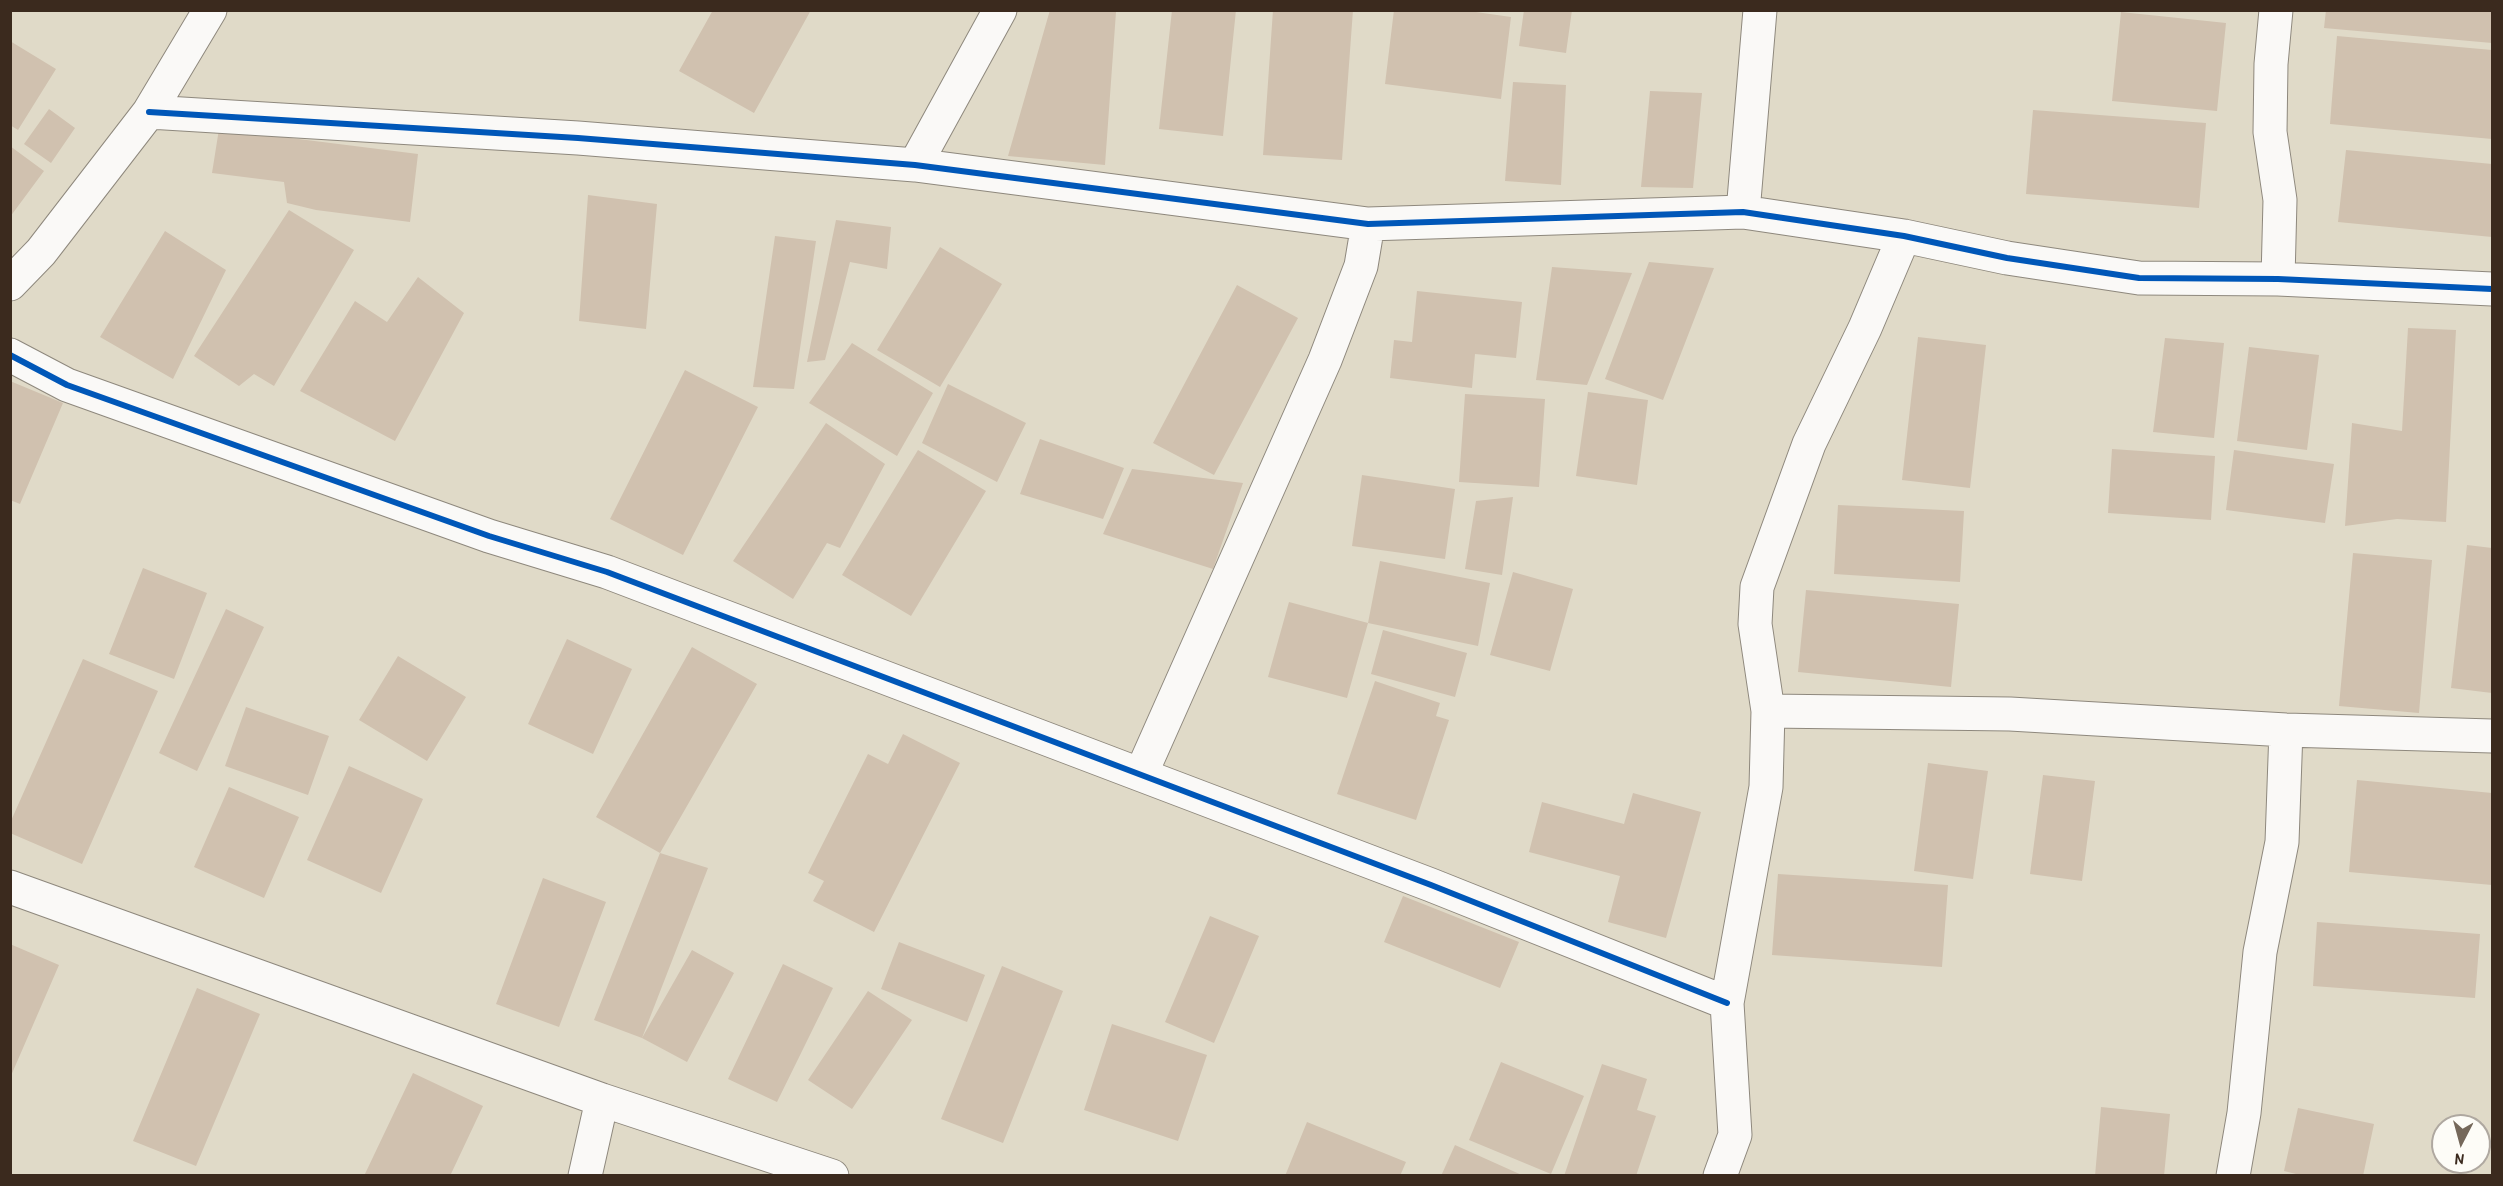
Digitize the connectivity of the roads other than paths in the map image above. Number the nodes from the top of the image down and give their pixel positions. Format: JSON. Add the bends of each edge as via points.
{"nodes":[{"id":1,"x":210,"y":10,"type":"edge"},
{"id":2,"x":1000,"y":10,"type":"edge"},
{"id":3,"x":1760,"y":10,"type":"edge"},
{"id":4,"x":2276,"y":10,"type":"edge"},
{"id":5,"x":148,"y":112,"type":"junction"},
{"id":6,"x":915,"y":165,"type":"junction"},
{"id":7,"x":1743,"y":212,"type":"junction"},
{"id":8,"x":1368,"y":224,"type":"junction"},
{"id":9,"x":1904,"y":236,"type":"junction"},
{"id":10,"x":2278,"y":279,"type":"junction"},
{"id":11,"x":10,"y":284,"type":"edge"},
{"id":12,"x":2493,"y":289,"type":"edge"},
{"id":13,"x":10,"y":355,"type":"edge"},
{"id":14,"x":1768,"y":711,"type":"junction"},
{"id":15,"x":2286,"y":730,"type":"junction"},
{"id":16,"x":2493,"y":736,"type":"edge"},
{"id":17,"x":1141,"y":774,"type":"junction"},
{"id":18,"x":10,"y":887,"type":"edge"},
{"id":19,"x":1728,"y":1003,"type":"junction"},
{"id":20,"x":602,"y":1100,"type":"junction"},
{"id":21,"x":585,"y":1176,"type":"edge"},
{"id":22,"x":832,"y":1176,"type":"edge"},
{"id":23,"x":1720,"y":1176,"type":"edge"},
{"id":24,"x":2233,"y":1176,"type":"edge"}],
"edges":[{"from":1,"to":5,"type":"street"},
{"from":2,"to":6,"type":"street"},
{"from":3,"to":7,"type":"street"},
{"from":4,"to":10,"type":"street","via":[[2270,132],[2280,200]]},
{"from":5,"to":6,"type":"street","via":[[567,137]]},
{"from":5,"to":11,"type":"street","via":[[41,252]]},
{"from":6,"to":8,"type":"street"},
{"from":7,"to":8,"type":"street"},
{"from":7,"to":9,"type":"street"},
{"from":8,"to":17,"type":"street","via":[[1362,266],[1325,360]]},
{"from":9,"to":10,"type":"street","via":[[2007,258],[2139,278]]},
{"from":9,"to":14,"type":"street","via":[[1809,444],[1757,587],[1755,624]]},
{"from":10,"to":12,"type":"street"},
{"from":13,"to":17,"type":"street","via":[[67,385],[489,536],[607,572]]},
{"from":14,"to":15,"type":"street","via":[[2010,714]]},
{"from":14,"to":19,"type":"street","via":[[1766,787]]},
{"from":15,"to":16,"type":"street"},
{"from":15,"to":24,"type":"street","via":[[2282,842],[2260,952],[2244,1113]]},
{"from":17,"to":19,"type":"street"},
{"from":18,"to":20,"type":"street"},
{"from":19,"to":23,"type":"street","via":[[1735,1135]]},
{"from":20,"to":21,"type":"street"},
{"from":20,"to":22,"type":"street"}]}
